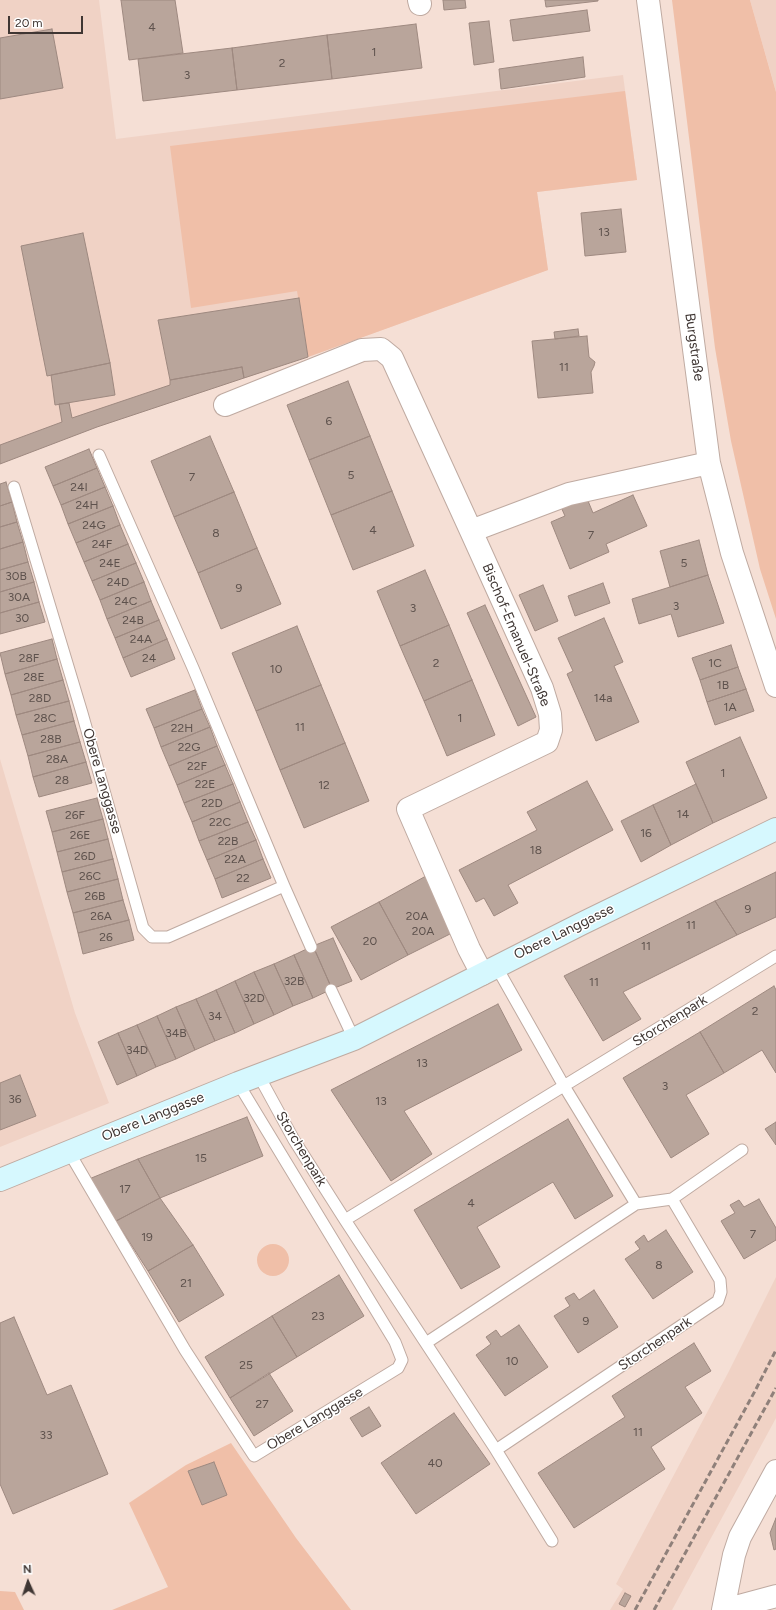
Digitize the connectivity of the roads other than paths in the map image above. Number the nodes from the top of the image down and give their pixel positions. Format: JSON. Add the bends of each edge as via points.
{"nodes":[{"id":1,"x":648,"y":0,"type":"edge"},
{"id":2,"x":225,"y":405,"type":"dead end"},
{"id":3,"x":99,"y":455,"type":"dead end"},
{"id":4,"x":709,"y":463,"type":"junction"},
{"id":5,"x":14,"y":487,"type":"dead end"},
{"id":6,"x":471,"y":531,"type":"junction"},
{"id":7,"x":776,"y":686,"type":"edge"},
{"id":8,"x":776,"y":829,"type":"edge"},
{"id":9,"x":284,"y":886,"type":"junction"},
{"id":10,"x":311,"y":947,"type":"dead end"},
{"id":11,"x":776,"y":956,"type":"edge"},
{"id":12,"x":489,"y":970,"type":"junction"},
{"id":13,"x":331,"y":990,"type":"dead end"},
{"id":14,"x":354,"y":1039,"type":"junction"},
{"id":15,"x":259,"y":1076,"type":"junction"},
{"id":16,"x":238,"y":1083,"type":"junction"},
{"id":17,"x":564,"y":1086,"type":"junction"},
{"id":18,"x":742,"y":1150,"type":"dead end"},
{"id":19,"x":68,"y":1152,"type":"junction"},
{"id":20,"x":0,"y":1180,"type":"edge"},
{"id":21,"x":672,"y":1199,"type":"junction"},
{"id":22,"x":636,"y":1204,"type":"junction"},
{"id":23,"x":345,"y":1220,"type":"junction"},
{"id":24,"x":426,"y":1343,"type":"junction"},
{"id":25,"x":496,"y":1450,"type":"junction"},
{"id":26,"x":776,"y":1470,"type":"edge"},
{"id":27,"x":552,"y":1541,"type":"dead end"},
{"id":28,"x":776,"y":1596,"type":"edge"},
{"id":29,"x":724,"y":1610,"type":"edge"}],
"edges":[{"from":1,"to":4,"type":"street","name":"Burgstraße"},
{"from":2,"to":6,"type":"street","name":"Bischof-Emanuel-Straße","via":[[362,350],[381,349],[392,358]]},
{"from":3,"to":9,"type":"lane","via":[[193,668]]},
{"from":4,"to":6,"type":"street","via":[[569,494]]},
{"from":4,"to":7,"type":"street","name":"Burgstraße","via":[[732,553]]},
{"from":5,"to":9,"type":"lane","name":"Obere Langgasse","via":[[143,928],[152,937],[168,937]]},
{"from":6,"to":12,"type":"street","name":"Bischof-Emanuel-Straße","via":[[542,688],[550,714],[551,730],[547,742],[408,810],[466,942]]},
{"from":8,"to":12,"type":"main road","name":"Obere Langgasse"},
{"from":9,"to":10,"type":"lane"},
{"from":11,"to":17,"type":"lane","name":"Storchenpark"},
{"from":12,"to":14,"type":"main road","name":"Obere Langgasse"},
{"from":12,"to":17,"type":"lane"},
{"from":13,"to":14,"type":"lane"},
{"from":14,"to":15,"type":"main road","name":"Obere Langgasse"},
{"from":15,"to":16,"type":"main road","name":"Obere Langgasse"},
{"from":15,"to":23,"type":"lane","name":"Storchenpark","via":[[294,1140]]},
{"from":16,"to":19,"type":"main road","name":"Obere Langgasse"},
{"from":16,"to":19,"type":"lane","name":"Obere Langgasse","via":[[395,1342],[402,1360],[398,1368],[254,1456],[185,1350]]},
{"from":17,"to":22,"type":"lane"},
{"from":17,"to":23,"type":"lane","name":"Storchenpark"},
{"from":18,"to":21,"type":"lane"},
{"from":19,"to":20,"type":"main road","name":"Obere Langgasse"},
{"from":21,"to":22,"type":"lane"},
{"from":21,"to":25,"type":"lane","name":"Storchenpark","via":[[720,1280],[721,1292],[718,1301]]},
{"from":22,"to":24,"type":"lane"},
{"from":23,"to":24,"type":"lane","name":"Storchenpark"},
{"from":24,"to":25,"type":"lane","name":"Storchenpark"},
{"from":25,"to":27,"type":"lane","name":"Storchenpark"},
{"from":26,"to":29,"type":"street","via":[[740,1537],[734,1555]]},
{"from":28,"to":29,"type":"street"}]}
